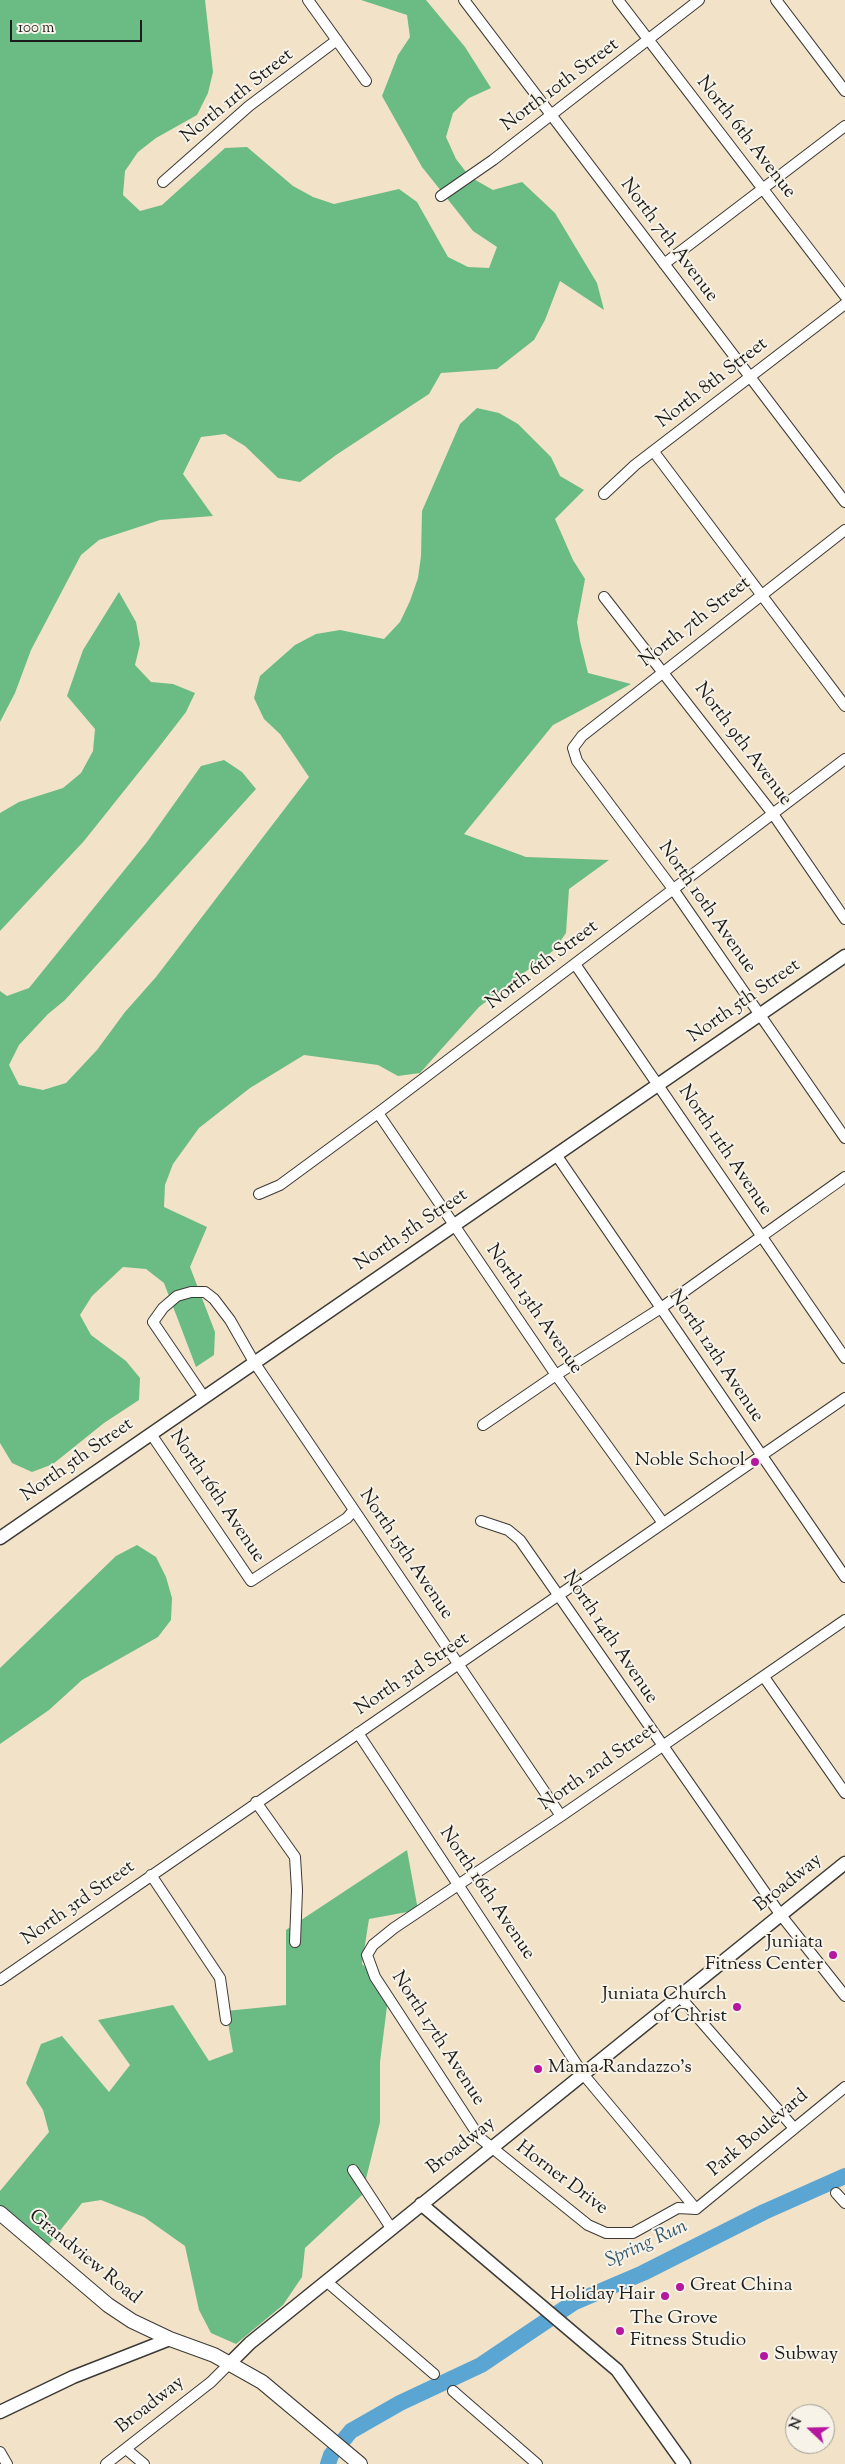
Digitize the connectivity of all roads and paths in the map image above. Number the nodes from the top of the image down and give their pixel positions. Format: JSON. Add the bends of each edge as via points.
{"nodes":[{"id":1,"x":308,"y":0,"type":"edge"},
{"id":2,"x":464,"y":0,"type":"edge"},
{"id":3,"x":618,"y":0,"type":"edge"},
{"id":4,"x":699,"y":0,"type":"edge"},
{"id":5,"x":776,"y":0,"type":"edge"},
{"id":6,"x":337,"y":40,"type":"junction"},
{"id":7,"x":648,"y":41,"type":"junction"},
{"id":8,"x":366,"y":81,"type":"dead end"},
{"id":9,"x":845,"y":91,"type":"edge"},
{"id":10,"x":551,"y":115,"type":"junction"},
{"id":11,"x":845,"y":126,"type":"edge"},
{"id":12,"x":163,"y":182,"type":"dead end"},
{"id":13,"x":762,"y":189,"type":"junction"},
{"id":14,"x":441,"y":196,"type":"dead end"},
{"id":15,"x":664,"y":264,"type":"junction"},
{"id":16,"x":845,"y":296,"type":"edge"},
{"id":17,"x":845,"y":304,"type":"edge"},
{"id":18,"x":750,"y":377,"type":"junction"},
{"id":19,"x":654,"y":452,"type":"junction"},
{"id":20,"x":604,"y":494,"type":"dead end"},
{"id":21,"x":845,"y":502,"type":"edge"},
{"id":22,"x":845,"y":530,"type":"edge"},
{"id":23,"x":759,"y":595,"type":"junction"},
{"id":24,"x":604,"y":598,"type":"dead end"},
{"id":25,"x":663,"y":671,"type":"junction"},
{"id":26,"x":845,"y":706,"type":"edge"},
{"id":27,"x":573,"y":748,"type":"joint"},
{"id":28,"x":845,"y":759,"type":"edge"},
{"id":29,"x":773,"y":814,"type":"junction"},
{"id":30,"x":673,"y":889,"type":"junction"},
{"id":31,"x":845,"y":919,"type":"edge"},
{"id":32,"x":845,"y":956,"type":"edge"},
{"id":33,"x":575,"y":964,"type":"junction"},
{"id":34,"x":760,"y":1014,"type":"junction"},
{"id":35,"x":658,"y":1085,"type":"junction"},
{"id":36,"x":378,"y":1113,"type":"junction"},
{"id":37,"x":845,"y":1138,"type":"edge"},
{"id":38,"x":556,"y":1156,"type":"junction"},
{"id":39,"x":845,"y":1177,"type":"edge"},
{"id":40,"x":259,"y":1194,"type":"dead end"},
{"id":41,"x":453,"y":1225,"type":"junction"},
{"id":42,"x":761,"y":1236,"type":"junction"},
{"id":43,"x":661,"y":1308,"type":"junction"},
{"id":44,"x":845,"y":1358,"type":"edge"},
{"id":45,"x":254,"y":1362,"type":"junction"},
{"id":46,"x":556,"y":1374,"type":"junction"},
{"id":47,"x":204,"y":1397,"type":"junction"},
{"id":48,"x":845,"y":1398,"type":"edge"},
{"id":49,"x":483,"y":1425,"type":"dead end"},
{"id":50,"x":152,"y":1434,"type":"junction"},
{"id":51,"x":762,"y":1456,"type":"junction"},
{"id":52,"x":354,"y":1511,"type":"junction"},
{"id":53,"x":481,"y":1521,"type":"dead end"},
{"id":54,"x":663,"y":1523,"type":"junction"},
{"id":55,"x":0,"y":1538,"type":"edge"},
{"id":56,"x":845,"y":1577,"type":"edge"},
{"id":57,"x":560,"y":1596,"type":"junction"},
{"id":58,"x":845,"y":1620,"type":"edge"},
{"id":59,"x":458,"y":1666,"type":"junction"},
{"id":60,"x":764,"y":1676,"type":"junction"},
{"id":61,"x":358,"y":1733,"type":"junction"},
{"id":62,"x":661,"y":1746,"type":"junction"},
{"id":63,"x":845,"y":1793,"type":"edge"},
{"id":64,"x":256,"y":1802,"type":"junction"},
{"id":65,"x":561,"y":1816,"type":"junction"},
{"id":66,"x":845,"y":1862,"type":"edge"},
{"id":67,"x":151,"y":1875,"type":"junction"},
{"id":68,"x":459,"y":1886,"type":"junction"},
{"id":69,"x":780,"y":1914,"type":"junction"},
{"id":70,"x":295,"y":1942,"type":"dead end"},
{"id":71,"x":374,"y":1945,"type":"joint"},
{"id":72,"x":0,"y":1980,"type":"edge"},
{"id":73,"x":845,"y":1996,"type":"edge"},
{"id":74,"x":680,"y":1997,"type":"junction"},
{"id":75,"x":226,"y":2020,"type":"dead end"},
{"id":76,"x":584,"y":2074,"type":"junction"},
{"id":77,"x":845,"y":2086,"type":"edge"},
{"id":78,"x":794,"y":2128,"type":"junction"},
{"id":79,"x":492,"y":2148,"type":"junction"},
{"id":80,"x":353,"y":2170,"type":"dead end"},
{"id":81,"x":836,"y":2193,"type":"dead end"},
{"id":82,"x":845,"y":2203,"type":"edge"},
{"id":83,"x":421,"y":2204,"type":"junction"},
{"id":84,"x":696,"y":2209,"type":"junction"},
{"id":85,"x":0,"y":2213,"type":"edge"},
{"id":86,"x":391,"y":2228,"type":"junction"},
{"id":87,"x":326,"y":2281,"type":"junction"},
{"id":88,"x":170,"y":2339,"type":"junction"},
{"id":89,"x":230,"y":2364,"type":"junction"},
{"id":90,"x":434,"y":2374,"type":"dead end"},
{"id":91,"x":453,"y":2391,"type":"dead end"},
{"id":92,"x":0,"y":2412,"type":"edge"},
{"id":93,"x":126,"y":2449,"type":"junction"},
{"id":94,"x":0,"y":2452,"type":"edge"},
{"id":95,"x":7,"y":2464,"type":"edge"},
{"id":96,"x":106,"y":2464,"type":"edge"},
{"id":97,"x":144,"y":2464,"type":"edge"},
{"id":98,"x":360,"y":2464,"type":"edge"},
{"id":99,"x":537,"y":2464,"type":"edge"},
{"id":100,"x":684,"y":2464,"type":"edge"}],
"edges":[{"from":1,"to":6,"type":"street"},
{"from":2,"to":10,"type":"street","name":"North 7th Avenue"},
{"from":3,"to":7,"type":"street","name":"North 6th Avenue"},
{"from":4,"to":7,"type":"street","name":"North 10th Street"},
{"from":5,"to":9,"type":"street"},
{"from":6,"to":8,"type":"street"},
{"from":6,"to":12,"type":"street","name":"North 11th Street","via":[[249,106]]},
{"from":7,"to":10,"type":"street","name":"North 10th Street"},
{"from":7,"to":13,"type":"street","name":"North 6th Avenue"},
{"from":10,"to":14,"type":"street","name":"North 10th Street"},
{"from":10,"to":15,"type":"street","name":"North 7th Avenue"},
{"from":11,"to":13,"type":"street"},
{"from":13,"to":15,"type":"street"},
{"from":13,"to":16,"type":"street","name":"North 6th Avenue"},
{"from":15,"to":18,"type":"street","name":"North 7th Avenue"},
{"from":17,"to":18,"type":"street","name":"North 8th Street"},
{"from":18,"to":19,"type":"street","name":"North 8th Street"},
{"from":18,"to":21,"type":"street","name":"North 7th Avenue"},
{"from":19,"to":20,"type":"street","name":"North 8th Street"},
{"from":19,"to":23,"type":"street"},
{"from":22,"to":23,"type":"street","name":"North 7th Street"},
{"from":23,"to":25,"type":"street","name":"North 7th Street"},
{"from":23,"to":26,"type":"street"},
{"from":24,"to":25,"type":"street","name":"North 9th Avenue"},
{"from":25,"to":27,"type":"street","name":"North 7th Street","via":[[582,736]]},
{"from":25,"to":29,"type":"street","name":"North 9th Avenue"},
{"from":27,"to":30,"type":"street","name":"North 10th Avenue","via":[[577,761]]},
{"from":28,"to":29,"type":"street","name":"North 6th Street"},
{"from":29,"to":30,"type":"street","name":"North 6th Street"},
{"from":29,"to":31,"type":"street","name":"North 9th Avenue"},
{"from":30,"to":33,"type":"street","name":"North 6th Street"},
{"from":30,"to":34,"type":"street","name":"North 10th Avenue"},
{"from":32,"to":34,"type":"street","name":"North 5th Street"},
{"from":33,"to":35,"type":"street","name":"North 11th Avenue"},
{"from":33,"to":36,"type":"street","name":"North 6th Street"},
{"from":34,"to":35,"type":"street","name":"North 5th Street"},
{"from":34,"to":37,"type":"street","name":"North 10th Avenue"},
{"from":35,"to":38,"type":"street","name":"North 5th Street"},
{"from":35,"to":42,"type":"street","name":"North 11th Avenue"},
{"from":36,"to":40,"type":"street","name":"North 6th Street","via":[[280,1185]]},
{"from":36,"to":41,"type":"street","name":"North 13th Avenue"},
{"from":38,"to":41,"type":"street","name":"North 5th Street"},
{"from":38,"to":43,"type":"street","name":"North 12th Avenue"},
{"from":39,"to":42,"type":"street"},
{"from":41,"to":45,"type":"street","name":"North 5th Street"},
{"from":41,"to":46,"type":"street","name":"North 13th Avenue"},
{"from":42,"to":43,"type":"street"},
{"from":42,"to":44,"type":"street","name":"North 11th Avenue"},
{"from":43,"to":46,"type":"street"},
{"from":43,"to":51,"type":"street","name":"North 12th Avenue"},
{"from":45,"to":47,"type":"street","name":"North 5th Street"},
{"from":45,"to":47,"type":"street","name":"North 15th Avenue","via":[[214,1299],[204,1292],[177,1296],[153,1322]]},
{"from":45,"to":52,"type":"street","name":"North 15th Avenue"},
{"from":46,"to":49,"type":"street"},
{"from":46,"to":54,"type":"street","name":"North 13th Avenue"},
{"from":47,"to":50,"type":"street","name":"North 5th Street"},
{"from":48,"to":51,"type":"street","name":"North 3rd Street"},
{"from":50,"to":52,"type":"street","name":"North 16th Avenue","via":[[251,1581]]},
{"from":50,"to":55,"type":"street","name":"North 5th Street"},
{"from":51,"to":54,"type":"street","name":"North 3rd Street"},
{"from":51,"to":56,"type":"street","name":"North 12th Avenue"},
{"from":52,"to":59,"type":"street","name":"North 15th Avenue"},
{"from":53,"to":57,"type":"street","name":"North 14th Avenue","via":[[508,1530],[520,1540]]},
{"from":54,"to":57,"type":"street","name":"North 3rd Street"},
{"from":57,"to":59,"type":"street","name":"North 3rd Street"},
{"from":57,"to":62,"type":"street","name":"North 14th Avenue"},
{"from":58,"to":60,"type":"street","name":"North 2nd Street"},
{"from":59,"to":61,"type":"street","name":"North 3rd Street"},
{"from":59,"to":65,"type":"street","name":"North 15th Avenue"},
{"from":60,"to":62,"type":"street","name":"North 2nd Street"},
{"from":60,"to":63,"type":"street"},
{"from":61,"to":64,"type":"street","name":"North 3rd Street"},
{"from":61,"to":68,"type":"street","name":"North 16th Avenue"},
{"from":62,"to":65,"type":"street","name":"North 2nd Street"},
{"from":62,"to":69,"type":"street","name":"North 14th Avenue"},
{"from":64,"to":67,"type":"street","name":"North 3rd Street"},
{"from":64,"to":70,"type":"street","via":[[295,1857]]},
{"from":65,"to":68,"type":"street","name":"North 2nd Street"},
{"from":66,"to":69,"type":"street","name":"Broadway"},
{"from":67,"to":72,"type":"street","name":"North 3rd Street"},
{"from":67,"to":75,"type":"street","via":[[220,1978]]},
{"from":68,"to":71,"type":"street","name":"North 2nd Street","via":[[394,1928]]},
{"from":68,"to":76,"type":"street","name":"North 16th Avenue"},
{"from":69,"to":73,"type":"street","name":"North 14th Avenue"},
{"from":69,"to":74,"type":"street","name":"Broadway"},
{"from":71,"to":79,"type":"street","name":"North 17th Avenue","via":[[367,1955],[375,1977],[480,2138]]},
{"from":74,"to":76,"type":"street","name":"Broadway"},
{"from":74,"to":78,"type":"street"},
{"from":76,"to":79,"type":"street","name":"Broadway"},
{"from":76,"to":84,"type":"street","name":"North 16th Avenue"},
{"from":77,"to":78,"type":"street","name":"Park Boulevard"},
{"from":78,"to":84,"type":"street","name":"Park Boulevard"},
{"from":79,"to":83,"type":"street","name":"Broadway"},
{"from":79,"to":84,"type":"street","name":"Horner Drive","via":[[588,2226],[606,2233],[633,2232],[678,2208]]},
{"from":80,"to":86,"type":"street"},
{"from":81,"to":82,"type":"street"},
{"from":83,"to":86,"type":"street","name":"Broadway"},
{"from":83,"to":100,"type":"street","via":[[617,2370]]},
{"from":85,"to":88,"type":"main road","name":"Grandview Road","via":[[108,2305]]},
{"from":86,"to":87,"type":"street","name":"Broadway"},
{"from":87,"to":89,"type":"street","name":"Broadway","via":[[250,2342]]},
{"from":87,"to":90,"type":"street"},
{"from":88,"to":89,"type":"main road","name":"Grandview Road","via":[[214,2354]]},
{"from":88,"to":92,"type":"street","via":[[74,2377]]},
{"from":89,"to":93,"type":"street","name":"Broadway","via":[[212,2382]]},
{"from":89,"to":98,"type":"main road","name":"Grandview Road","via":[[269,2388]]},
{"from":91,"to":99,"type":"street"},
{"from":93,"to":96,"type":"street","name":"Broadway"},
{"from":93,"to":97,"type":"street"},
{"from":94,"to":95,"type":"street"}]}
